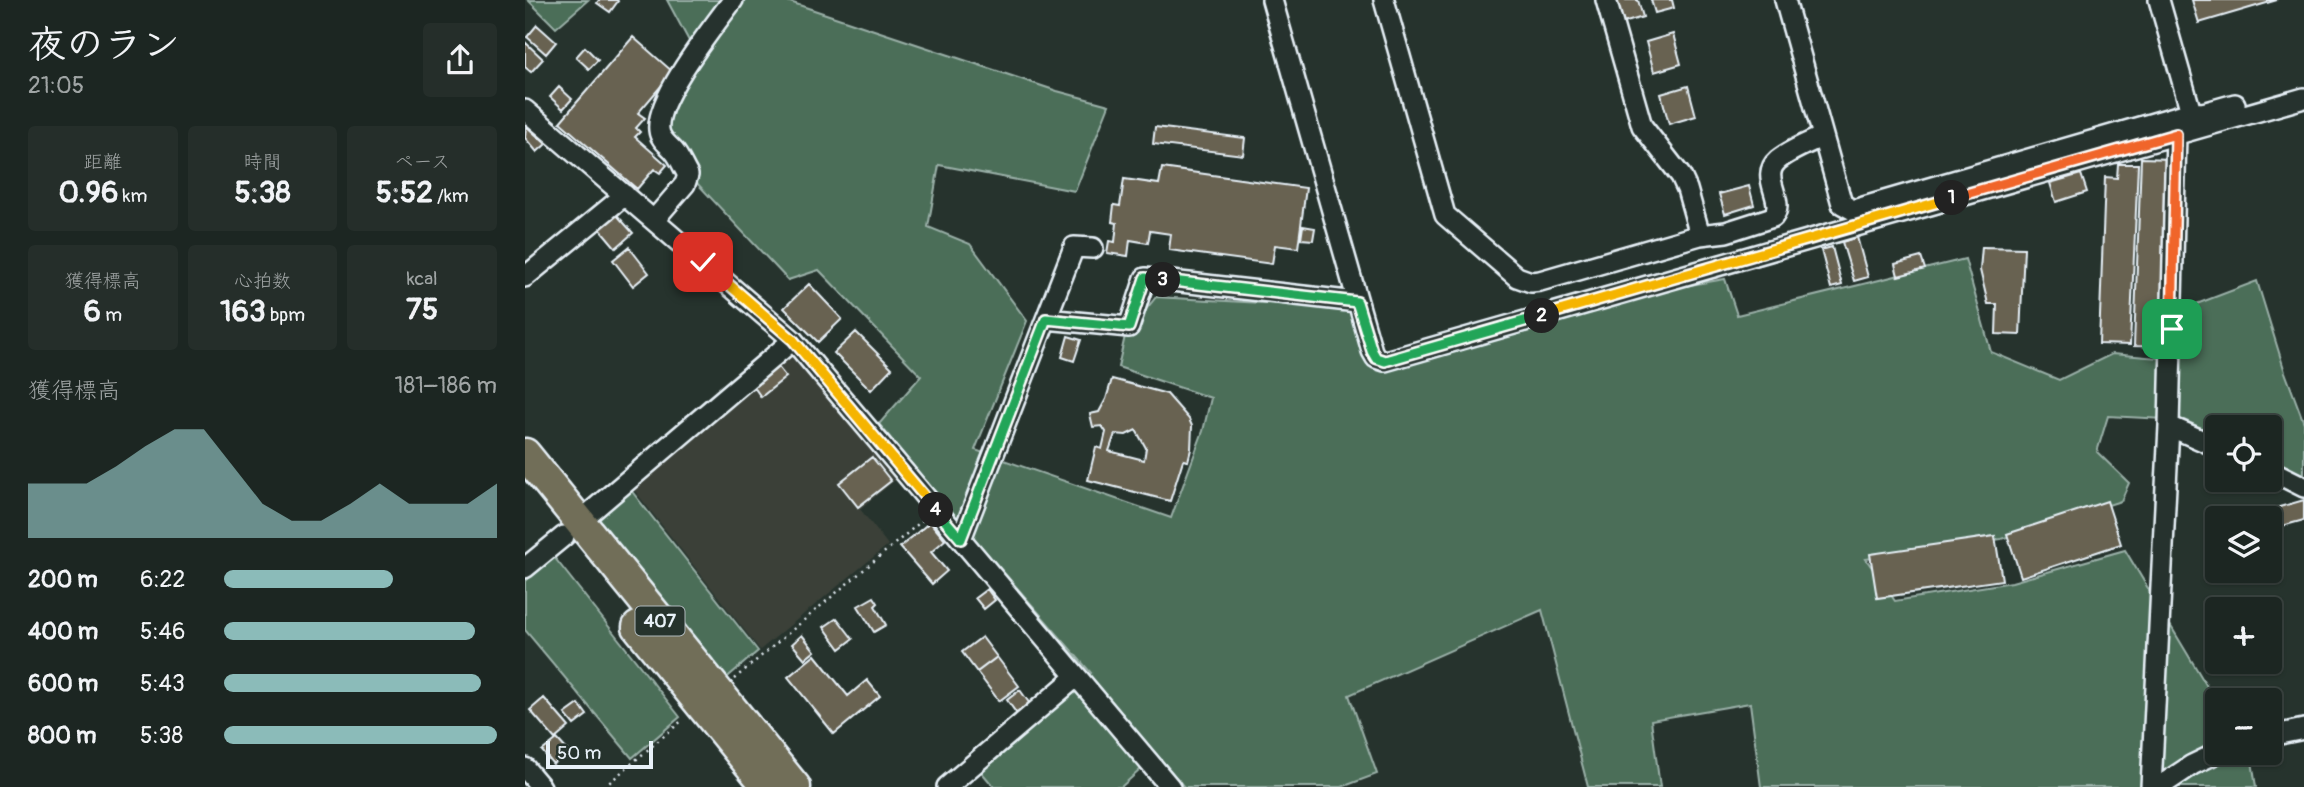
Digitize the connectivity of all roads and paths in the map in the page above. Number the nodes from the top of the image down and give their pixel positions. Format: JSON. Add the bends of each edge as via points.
{"nodes":[{"id":1,"x":733,"y":0,"type":"edge"},
{"id":2,"x":1272,"y":0,"type":"edge"},
{"id":3,"x":1384,"y":0,"type":"edge"},
{"id":4,"x":1606,"y":0,"type":"edge"},
{"id":5,"x":1784,"y":0,"type":"edge"},
{"id":6,"x":2159,"y":0,"type":"edge"},
{"id":7,"x":2304,"y":92,"type":"edge"},
{"id":8,"x":2190,"y":112,"type":"junction"},
{"id":9,"x":526,"y":113,"type":"edge"},
{"id":10,"x":2176,"y":134,"type":"junction"},
{"id":11,"x":1823,"y":136,"type":"junction"},
{"id":12,"x":625,"y":195,"type":"junction"},
{"id":13,"x":654,"y":220,"type":"junction"},
{"id":14,"x":1700,"y":235,"type":"junction"},
{"id":15,"x":1093,"y":248,"type":"dead end"},
{"id":16,"x":525,"y":277,"type":"edge"},
{"id":17,"x":1357,"y":302,"type":"junction"},
{"id":18,"x":1046,"y":319,"type":"junction"},
{"id":19,"x":793,"y":340,"type":"junction"},
{"id":20,"x":2169,"y":426,"type":"junction"},
{"id":21,"x":2205,"y":442,"type":"edge"},
{"id":22,"x":525,"y":454,"type":"edge"},
{"id":23,"x":2282,"y":476,"type":"edge"},
{"id":24,"x":525,"y":487,"type":"edge"},
{"id":25,"x":2304,"y":487,"type":"edge"},
{"id":26,"x":936,"y":509,"type":"junction"},
{"id":27,"x":572,"y":529,"type":"junction"},
{"id":28,"x":961,"y":539,"type":"junction"},
{"id":29,"x":525,"y":568,"type":"edge"},
{"id":30,"x":1076,"y":677,"type":"junction"},
{"id":31,"x":710,"y":698,"type":"junction"},
{"id":32,"x":2304,"y":729,"type":"edge"},
{"id":33,"x":2282,"y":734,"type":"edge"},
{"id":34,"x":2205,"y":759,"type":"edge"},
{"id":35,"x":525,"y":768,"type":"edge"},
{"id":36,"x":541,"y":787,"type":"edge"},
{"id":37,"x":604,"y":787,"type":"edge"},
{"id":38,"x":768,"y":787,"type":"edge"},
{"id":39,"x":795,"y":787,"type":"edge"},
{"id":40,"x":947,"y":787,"type":"edge"},
{"id":41,"x":1170,"y":787,"type":"edge"},
{"id":42,"x":2151,"y":787,"type":"edge"},
{"id":43,"x":2159,"y":787,"type":"edge"}],
"edges":[{"from":1,"to":13,"type":"street","via":[[677,79],[663,109],[658,129],[688,175]]},
{"from":2,"to":17,"type":"street"},
{"from":3,"to":14,"type":"street","via":[[1445,215],[1517,277],[1540,281]]},
{"from":4,"to":14,"type":"street","via":[[1642,126],[1681,176]]},
{"from":5,"to":11,"type":"street"},
{"from":6,"to":8,"type":"street"},
{"from":7,"to":8,"type":"street"},
{"from":7,"to":10,"type":"street"},
{"from":8,"to":11,"type":"street","via":[[1853,210],[1842,204]]},
{"from":9,"to":12,"type":"street"},
{"from":10,"to":17,"type":"street","via":[[1385,361],[1372,351]]},
{"from":10,"to":20,"type":"street"},
{"from":11,"to":14,"type":"street","via":[[1773,166],[1770,179],[1778,207],[1773,217]]},
{"from":12,"to":13,"type":"street"},
{"from":12,"to":16,"type":"street"},
{"from":13,"to":19,"type":"street"},
{"from":15,"to":18,"type":"street","via":[[1074,247]]},
{"from":17,"to":18,"type":"street","via":[[1145,278],[1129,327]]},
{"from":18,"to":28,"type":"street"},
{"from":19,"to":26,"type":"street"},
{"from":19,"to":27,"type":"street"},
{"from":20,"to":21,"type":"street"},
{"from":20,"to":42,"type":"street"},
{"from":22,"to":27,"type":"highway","number":"407"},
{"from":23,"to":25,"type":"street"},
{"from":24,"to":27,"type":"highway","number":"407"},
{"from":26,"to":28,"type":"street"},
{"from":26,"to":31,"type":"path"},
{"from":27,"to":29,"type":"street"},
{"from":27,"to":31,"type":"highway","number":"407"},
{"from":28,"to":30,"type":"street"},
{"from":30,"to":40,"type":"street"},
{"from":30,"to":41,"type":"street"},
{"from":31,"to":37,"type":"path"},
{"from":31,"to":38,"type":"highway","number":"407"},
{"from":31,"to":39,"type":"highway","number":"407"},
{"from":32,"to":33,"type":"street"},
{"from":34,"to":43,"type":"street"},
{"from":35,"to":36,"type":"street"}]}
